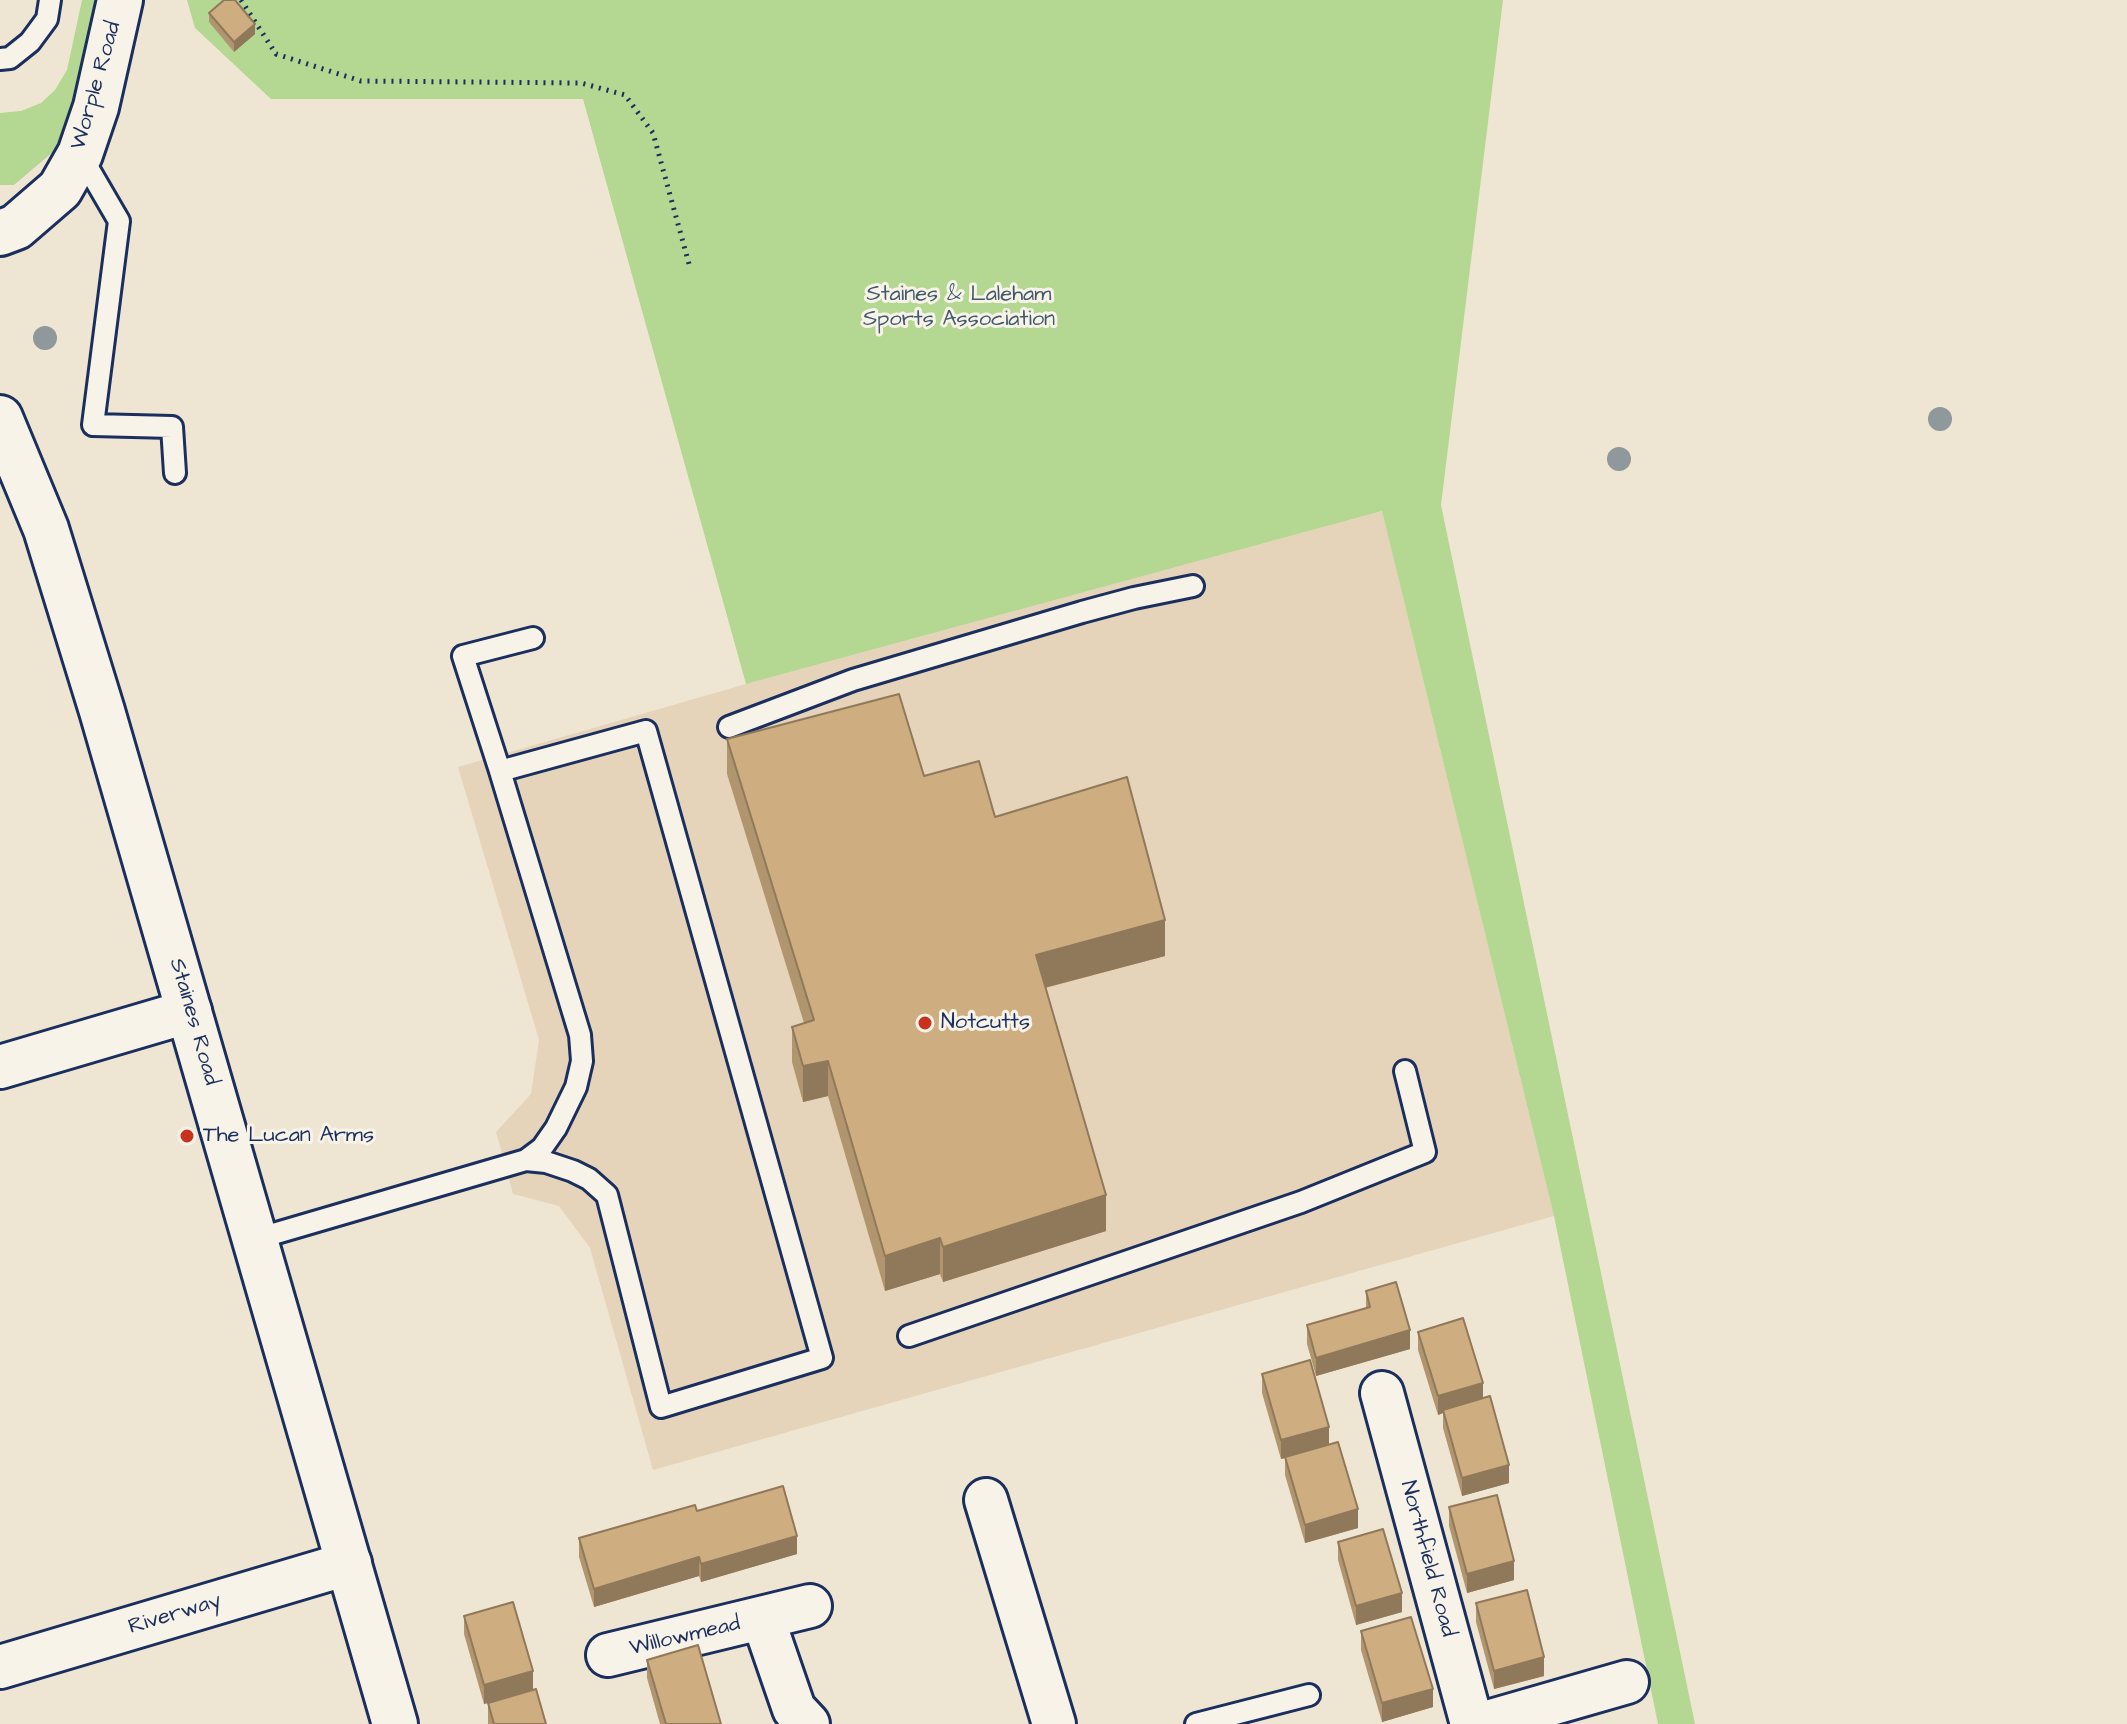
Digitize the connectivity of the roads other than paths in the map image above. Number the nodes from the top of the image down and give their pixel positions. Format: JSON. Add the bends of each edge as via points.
{"nodes":[{"id":1,"x":50,"y":0,"type":"edge"},
{"id":2,"x":120,"y":0,"type":"edge"},
{"id":3,"x":0,"y":59,"type":"edge"},
{"id":4,"x":80,"y":154,"type":"junction"},
{"id":5,"x":0,"y":233,"type":"edge"},
{"id":6,"x":0,"y":418,"type":"edge"},
{"id":7,"x":175,"y":473,"type":"dead end"},
{"id":8,"x":1193,"y":586,"type":"dead end"},
{"id":9,"x":533,"y":638,"type":"dead end"},
{"id":10,"x":729,"y":727,"type":"dead end"},
{"id":11,"x":500,"y":771,"type":"junction"},
{"id":12,"x":190,"y":1011,"type":"junction"},
{"id":13,"x":0,"y":1067,"type":"edge"},
{"id":14,"x":1405,"y":1071,"type":"dead end"},
{"id":15,"x":526,"y":1160,"type":"junction"},
{"id":16,"x":256,"y":1239,"type":"junction"},
{"id":17,"x":909,"y":1336,"type":"dead end"},
{"id":18,"x":1382,"y":1393,"type":"dead end"},
{"id":19,"x":986,"y":1500,"type":"dead end"},
{"id":20,"x":350,"y":1563,"type":"junction"},
{"id":21,"x":810,"y":1606,"type":"dead end"},
{"id":22,"x":763,"y":1619,"type":"junction"},
{"id":23,"x":608,"y":1655,"type":"dead end"},
{"id":24,"x":0,"y":1667,"type":"edge"},
{"id":25,"x":1627,"y":1682,"type":"dead end"},
{"id":26,"x":1309,"y":1695,"type":"dead end"},
{"id":27,"x":1254,"y":1717,"type":"edge"},
{"id":28,"x":395,"y":1724,"type":"edge"},
{"id":29,"x":808,"y":1724,"type":"edge"},
{"id":30,"x":1054,"y":1724,"type":"edge"},
{"id":31,"x":1196,"y":1724,"type":"edge"},
{"id":32,"x":1472,"y":1724,"type":"edge"},
{"id":33,"x":1481,"y":1724,"type":"edge"}],
"edges":[{"from":1,"to":3,"type":"lane","via":[[47,19],[30,42],[10,58]]},
{"from":2,"to":4,"type":"main road","name":"Worple Road"},
{"from":4,"to":5,"type":"main road","name":"Worple Road","via":[[60,189],[16,227]]},
{"from":4,"to":7,"type":"lane","via":[[119,221],[93,425],[172,427]]},
{"from":6,"to":12,"type":"main road","name":"Staines Road","via":[[46,529]]},
{"from":8,"to":10,"type":"lane","via":[[1095,608],[853,680]]},
{"from":9,"to":11,"type":"lane","via":[[463,656]]},
{"from":11,"to":15,"type":"lane","via":[[580,1035],[582,1061],[556,1128]]},
{"from":11,"to":15,"type":"lane","via":[[646,731],[822,1358],[661,1407],[607,1195],[573,1171]]},
{"from":12,"to":13,"type":"street"},
{"from":12,"to":16,"type":"main road","name":"Staines Road"},
{"from":14,"to":17,"type":"lane","via":[[1425,1152],[1301,1202]]},
{"from":15,"to":16,"type":"lane"},
{"from":16,"to":20,"type":"main road","name":"Staines Road"},
{"from":18,"to":32,"type":"street","name":"Northfield Road"},
{"from":19,"to":30,"type":"street"},
{"from":20,"to":24,"type":"street","name":"Riverway"},
{"from":20,"to":28,"type":"main road","name":"Staines Road"},
{"from":21,"to":22,"type":"street","name":"Willowmead"},
{"from":22,"to":23,"type":"street","name":"Willowmead"},
{"from":22,"to":29,"type":"street","name":"Willowmead","via":[[794,1709]]},
{"from":25,"to":33,"type":"street"},
{"from":26,"to":27,"type":"lane"},
{"from":27,"to":31,"type":"lane"}]}
